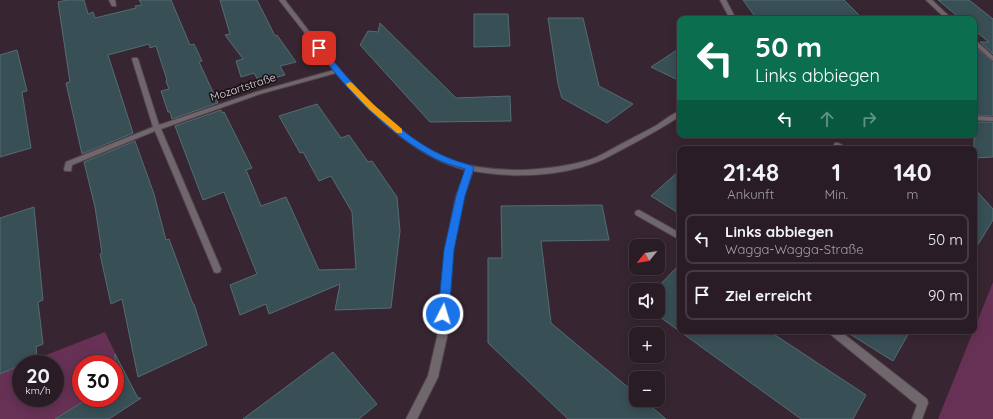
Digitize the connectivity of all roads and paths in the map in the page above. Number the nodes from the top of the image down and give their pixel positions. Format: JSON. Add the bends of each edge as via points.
{"nodes":[{"id":1,"x":282,"y":0,"type":"edge"},
{"id":2,"x":722,"y":0,"type":"edge"},
{"id":3,"x":929,"y":0,"type":"edge"},
{"id":4,"x":731,"y":16,"type":"edge"},
{"id":5,"x":947,"y":16,"type":"edge"},
{"id":6,"x":977,"y":45,"type":"edge"},
{"id":7,"x":135,"y":59,"type":"dead end"},
{"id":8,"x":993,"y":59,"type":"edge"},
{"id":9,"x":337,"y":71,"type":"junction"},
{"id":10,"x":677,"y":115,"type":"edge"},
{"id":11,"x":977,"y":118,"type":"edge"},
{"id":12,"x":993,"y":119,"type":"edge"},
{"id":13,"x":157,"y":128,"type":"junction"},
{"id":14,"x":470,"y":168,"type":"junction"},
{"id":15,"x":68,"y":169,"type":"dead end"},
{"id":16,"x":639,"y":213,"type":"dead end"},
{"id":17,"x":677,"y":235,"type":"edge"},
{"id":18,"x":217,"y":269,"type":"dead end"},
{"id":19,"x":837,"y":334,"type":"edge"},
{"id":20,"x":410,"y":419,"type":"edge"},
{"id":21,"x":917,"y":419,"type":"edge"}],
"edges":[{"from":1,"to":9,"type":"street"},
{"from":2,"to":4,"type":"street"},
{"from":3,"to":5,"type":"street"},
{"from":6,"to":8,"type":"street"},
{"from":7,"to":13,"type":"street"},
{"from":9,"to":13,"type":"street","name":"Mozartstraße","via":[[258,93]]},
{"from":9,"to":14,"type":"street","via":[[372,107],[408,138],[440,158]]},
{"from":10,"to":14,"type":"street","via":[[656,130],[594,161],[567,168],[524,173]]},
{"from":11,"to":12,"type":"street"},
{"from":13,"to":15,"type":"street","name":"Mozartstraße","via":[[69,164]]},
{"from":13,"to":18,"type":"street"},
{"from":14,"to":20,"type":"street","via":[[460,196],[449,250],[442,337],[433,377]]},
{"from":16,"to":17,"type":"street"},
{"from":19,"to":21,"type":"street","via":[[923,404]]}]}
